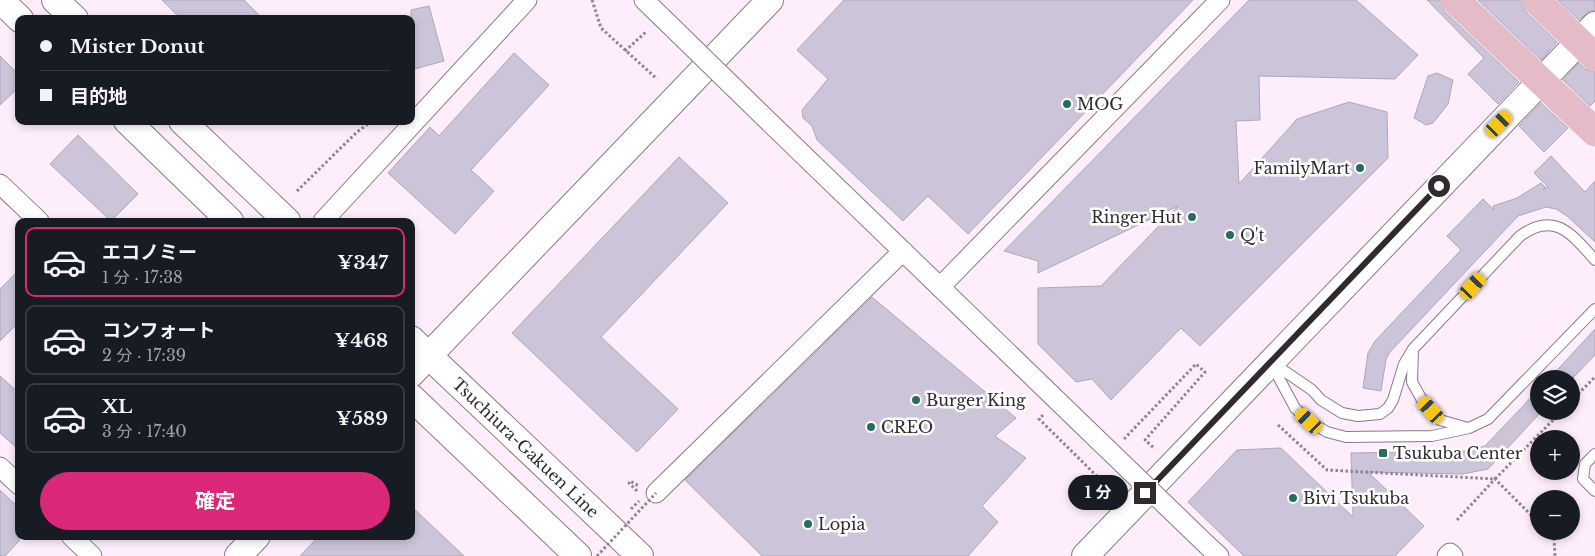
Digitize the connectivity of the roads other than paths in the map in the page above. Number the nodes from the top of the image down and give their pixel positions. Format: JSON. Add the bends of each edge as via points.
{"nodes":[{"id":1,"x":0,"y":0,"type":"edge"},
{"id":2,"x":55,"y":0,"type":"edge"},
{"id":3,"x":527,"y":0,"type":"edge"},
{"id":4,"x":644,"y":0,"type":"edge"},
{"id":5,"x":770,"y":0,"type":"edge"},
{"id":6,"x":1220,"y":0,"type":"edge"},
{"id":7,"x":1455,"y":0,"type":"edge"},
{"id":8,"x":1536,"y":0,"type":"edge"},
{"id":9,"x":16,"y":15,"type":"edge"},
{"id":10,"x":71,"y":15,"type":"edge"},
{"id":11,"x":1590,"y":41,"type":"edge"},
{"id":12,"x":1541,"y":80,"type":"junction"},
{"id":13,"x":415,"y":123,"type":"edge"},
{"id":14,"x":131,"y":125,"type":"edge"},
{"id":15,"x":186,"y":125,"type":"edge"},
{"id":16,"x":413,"y":125,"type":"edge"},
{"id":17,"x":1595,"y":132,"type":"edge"},
{"id":18,"x":0,"y":184,"type":"edge"},
{"id":19,"x":36,"y":218,"type":"edge"},
{"id":20,"x":227,"y":218,"type":"edge"},
{"id":21,"x":284,"y":218,"type":"edge"},
{"id":22,"x":326,"y":218,"type":"edge"},
{"id":23,"x":903,"y":251,"type":"junction"},
{"id":24,"x":1595,"y":260,"type":"edge"},
{"id":25,"x":940,"y":286,"type":"junction"},
{"id":26,"x":1595,"y":309,"type":"edge"},
{"id":27,"x":1414,"y":350,"type":"junction"},
{"id":28,"x":417,"y":356,"type":"edge"},
{"id":29,"x":1270,"y":361,"type":"junction"},
{"id":30,"x":415,"y":401,"type":"edge"},
{"id":31,"x":1469,"y":428,"type":"junction"},
{"id":32,"x":1595,"y":454,"type":"edge"},
{"id":33,"x":0,"y":467,"type":"edge"},
{"id":34,"x":15,"y":481,"type":"edge"},
{"id":35,"x":1595,"y":492,"type":"edge"},
{"id":36,"x":656,"y":493,"type":"road end"},
{"id":37,"x":75,"y":540,"type":"edge"},
{"id":38,"x":253,"y":540,"type":"edge"},
{"id":39,"x":1214,"y":551,"type":"edge"},
{"id":40,"x":92,"y":556,"type":"edge"},
{"id":41,"x":238,"y":556,"type":"edge"},
{"id":42,"x":578,"y":556,"type":"edge"},
{"id":43,"x":640,"y":556,"type":"edge"},
{"id":44,"x":1085,"y":556,"type":"edge"},
{"id":45,"x":1447,"y":556,"type":"edge"},
{"id":46,"x":1453,"y":556,"type":"edge"}],
"edges":[{"from":1,"to":9,"type":"street"},
{"from":2,"to":10,"type":"street"},
{"from":3,"to":13,"type":"street"},
{"from":4,"to":23,"type":"street","bridge":true},
{"from":5,"to":28,"type":"street"},
{"from":6,"to":25,"type":"street"},
{"from":7,"to":12,"type":"main road"},
{"from":8,"to":11,"type":"main road"},
{"from":11,"to":12,"type":"street"},
{"from":12,"to":17,"type":"main road"},
{"from":12,"to":29,"type":"street"},
{"from":14,"to":20,"type":"street"},
{"from":15,"to":21,"type":"street"},
{"from":16,"to":22,"type":"street"},
{"from":18,"to":19,"type":"street"},
{"from":23,"to":25,"type":"street"},
{"from":23,"to":36,"type":"street"},
{"from":24,"to":27,"type":"lane","via":[[1562,227],[1548,223],[1532,227]]},
{"from":25,"to":39,"type":"street","bridge":true},
{"from":26,"to":31,"type":"lane","via":[[1488,419]]},
{"from":27,"to":29,"type":"lane","via":[[1404,364],[1388,408],[1380,414],[1358,416],[1342,413]]},
{"from":27,"to":31,"type":"lane","via":[[1412,382],[1422,400],[1440,420]]},
{"from":28,"to":43,"type":"street","name":"Tsuchiura-Gakuen Line"},
{"from":29,"to":31,"type":"lane","via":[[1295,408],[1327,432],[1346,437],[1432,436]]},
{"from":29,"to":44,"type":"street"},
{"from":30,"to":42,"type":"street"},
{"from":32,"to":35,"type":"lane","via":[[1585,464],[1583,479]]},
{"from":33,"to":34,"type":"street"},
{"from":37,"to":40,"type":"street"},
{"from":38,"to":41,"type":"street"},
{"from":45,"to":46,"type":"street","via":[[1450,553]]}]}
